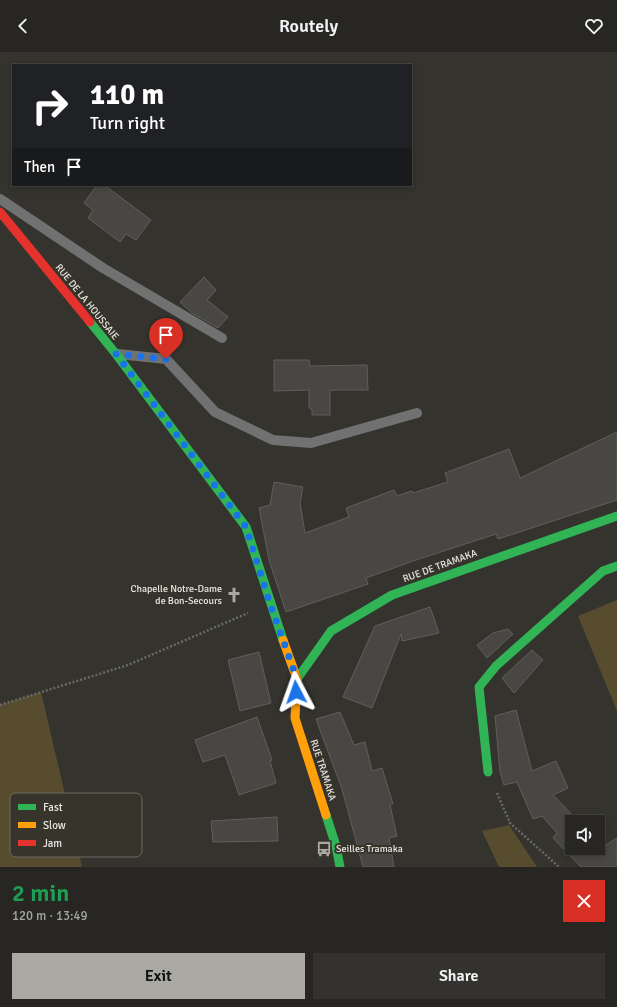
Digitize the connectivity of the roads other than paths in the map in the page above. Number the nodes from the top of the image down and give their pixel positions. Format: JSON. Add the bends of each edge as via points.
{"nodes":[{"id":1,"x":0,"y":199,"type":"edge"},
{"id":2,"x":0,"y":212,"type":"edge"},
{"id":3,"x":222,"y":338,"type":"dead end"},
{"id":4,"x":116,"y":354,"type":"junction"},
{"id":5,"x":417,"y":413,"type":"dead end"},
{"id":6,"x":617,"y":516,"type":"edge"},
{"id":7,"x":617,"y":566,"type":"edge"},
{"id":8,"x":297,"y":679,"type":"junction"},
{"id":9,"x":488,"y":772,"type":"road end"},
{"id":10,"x":340,"y":867,"type":"edge"}],
"edges":[{"from":1,"to":3,"type":"lane","via":[[103,268]]},
{"from":2,"to":4,"type":"street","name":"RUE DE LA HOUSSAIE"},
{"from":4,"to":5,"type":"lane","via":[[166,359],[215,412],[273,440],[311,443]]},
{"from":4,"to":8,"type":"street","name":"RUE DE LA HOUSSAIE","via":[[246,527]]},
{"from":6,"to":8,"type":"street","name":"RUE DE TRAMAKA","via":[[392,595],[332,631]]},
{"from":7,"to":9,"type":"street","via":[[603,571],[496,666],[479,687]]},
{"from":8,"to":10,"type":"street","name":"RUE TRAMAKA","via":[[295,718],[336,846]]}]}
